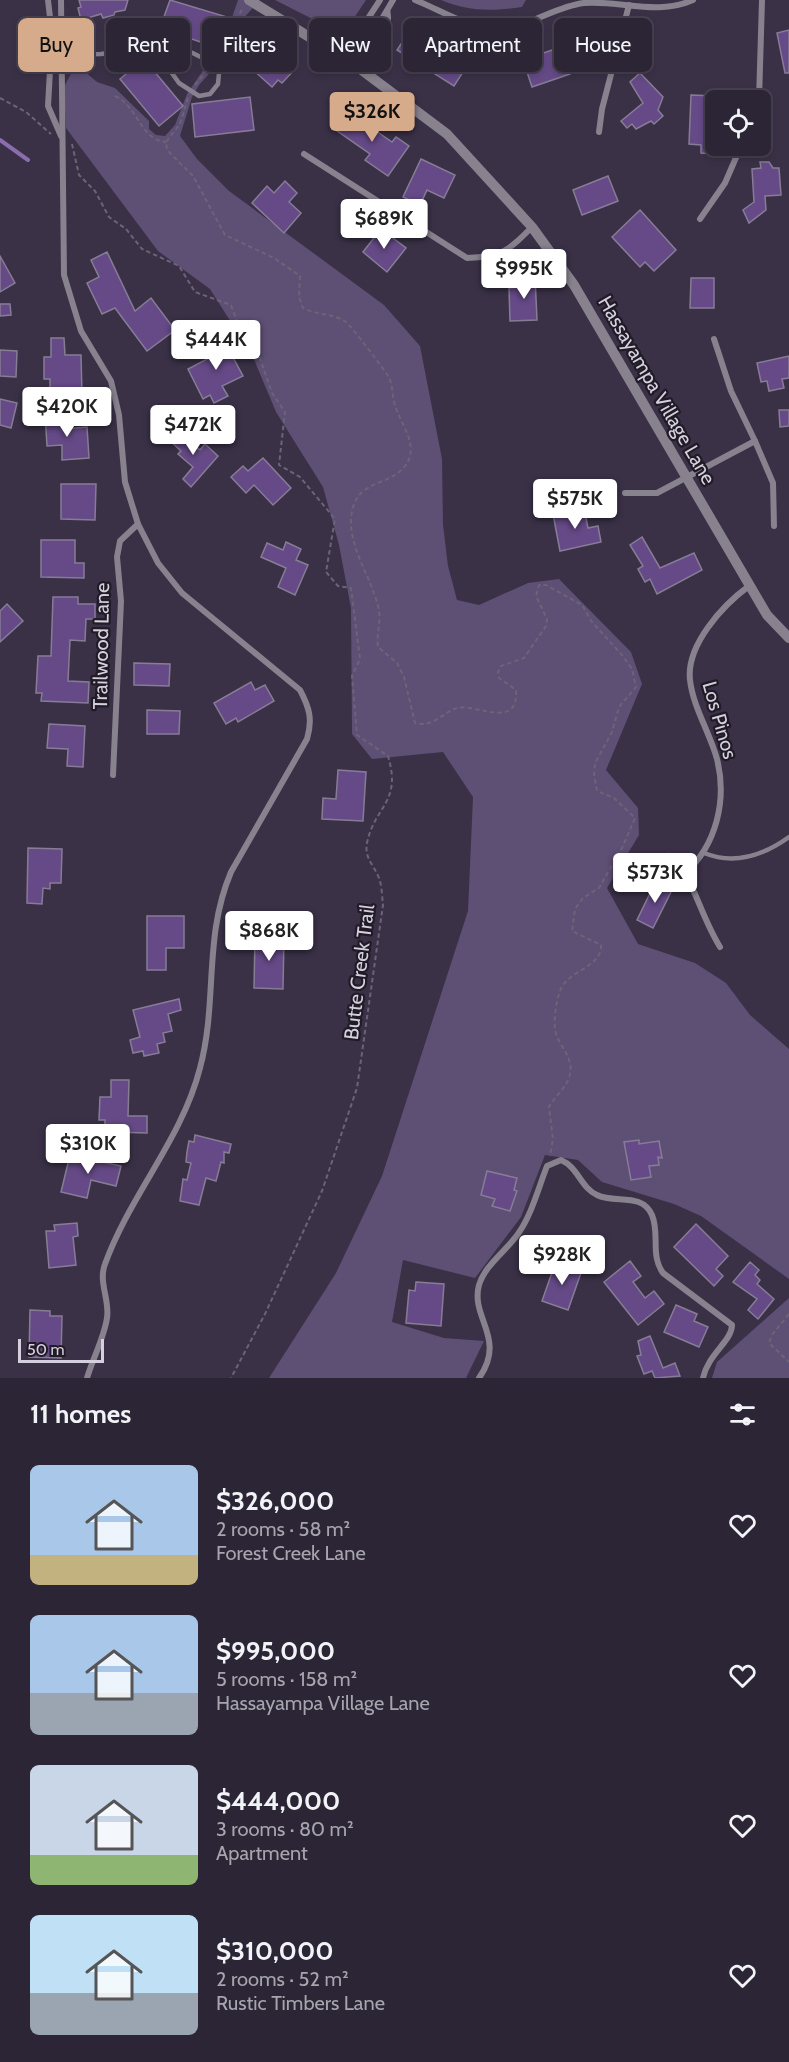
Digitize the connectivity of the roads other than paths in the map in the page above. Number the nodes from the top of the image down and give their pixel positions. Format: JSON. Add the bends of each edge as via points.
{"nodes":[{"id":1,"x":48,"y":0,"type":"edge"},
{"id":2,"x":61,"y":0,"type":"edge"},
{"id":3,"x":249,"y":0,"type":"edge"},
{"id":4,"x":380,"y":0,"type":"edge"},
{"id":5,"x":393,"y":0,"type":"edge"},
{"id":6,"x":416,"y":0,"type":"edge"},
{"id":7,"x":693,"y":0,"type":"edge"},
{"id":8,"x":762,"y":0,"type":"edge"},
{"id":9,"x":629,"y":5,"type":"junction"},
{"id":10,"x":372,"y":10,"type":"junction"},
{"id":11,"x":388,"y":10,"type":"junction"},
{"id":12,"x":383,"y":17,"type":"joint"},
{"id":13,"x":49,"y":18,"type":"edge"},
{"id":14,"x":61,"y":18,"type":"edge"},
{"id":15,"x":367,"y":18,"type":"edge"},
{"id":16,"x":388,"y":18,"type":"edge"},
{"id":17,"x":309,"y":36,"type":"edge"},
{"id":18,"x":190,"y":55,"type":"edge"},
{"id":19,"x":50,"y":72,"type":"edge"},
{"id":20,"x":62,"y":72,"type":"edge"},
{"id":21,"x":170,"y":72,"type":"edge"},
{"id":22,"x":364,"y":72,"type":"edge"},
{"id":23,"x":759,"y":90,"type":"edge"},
{"id":24,"x":599,"y":132,"type":"dead end"},
{"id":25,"x":62,"y":140,"type":"junction"},
{"id":26,"x":304,"y":154,"type":"dead end"},
{"id":27,"x":737,"y":156,"type":"edge"},
{"id":28,"x":700,"y":219,"type":"dead end"},
{"id":29,"x":532,"y":227,"type":"junction"},
{"id":30,"x":714,"y":339,"type":"dead end"},
{"id":31,"x":755,"y":441,"type":"junction"},
{"id":32,"x":688,"y":478,"type":"junction"},
{"id":33,"x":625,"y":493,"type":"dead end"},
{"id":34,"x":138,"y":524,"type":"junction"},
{"id":35,"x":774,"y":526,"type":"dead end"},
{"id":36,"x":749,"y":586,"type":"junction"},
{"id":37,"x":789,"y":638,"type":"edge"},
{"id":38,"x":113,"y":776,"type":"dead end"},
{"id":39,"x":789,"y":837,"type":"edge"},
{"id":40,"x":704,"y":853,"type":"junction"},
{"id":41,"x":669,"y":856,"type":"dead end"},
{"id":42,"x":686,"y":873,"type":"junction"},
{"id":43,"x":720,"y":947,"type":"dead end"},
{"id":44,"x":87,"y":1378,"type":"edge"},
{"id":45,"x":479,"y":1378,"type":"edge"},
{"id":46,"x":703,"y":1378,"type":"edge"}],
"edges":[{"from":1,"to":13,"type":"street"},
{"from":2,"to":14,"type":"street"},
{"from":3,"to":17,"type":"street","name":"Hassayampa Village Lane"},
{"from":4,"to":10,"type":"street"},
{"from":5,"to":11,"type":"street"},
{"from":6,"to":9,"type":"street","via":[[487,28],[517,26],[585,3]]},
{"from":7,"to":9,"type":"street","via":[[679,6]]},
{"from":8,"to":23,"type":"street"},
{"from":9,"to":24,"type":"street"},
{"from":10,"to":12,"type":"street"},
{"from":10,"to":15,"type":"street"},
{"from":11,"to":12,"type":"street"},
{"from":11,"to":16,"type":"lane"},
{"from":18,"to":21,"type":"lane","via":[[212,64],[219,73],[216,88],[202,96]]},
{"from":19,"to":25,"type":"street","via":[[48,106]]},
{"from":20,"to":25,"type":"street"},
{"from":22,"to":29,"type":"street","name":"Hassayampa Village Lane","via":[[447,134]]},
{"from":25,"to":34,"type":"street","via":[[67,290],[81,331],[111,381],[119,415],[125,482]]},
{"from":26,"to":29,"type":"street","via":[[467,258],[492,257],[512,246]]},
{"from":27,"to":28,"type":"street","via":[[725,183]]},
{"from":29,"to":32,"type":"street","name":"Hassayampa Village Lane","via":[[574,285]]},
{"from":30,"to":31,"type":"street","via":[[731,391]]},
{"from":31,"to":32,"type":"street"},
{"from":31,"to":35,"type":"street","via":[[773,483]]},
{"from":32,"to":33,"type":"street","via":[[657,493]]},
{"from":32,"to":36,"type":"street","name":"Hassayampa Village Lane"},
{"from":34,"to":38,"type":"street","name":"Trailwood Lane","via":[[120,541],[117,557],[121,601]]},
{"from":34,"to":44,"type":"street","via":[[158,563],[182,593],[300,690],[309,706],[312,724],[308,739],[223,891],[211,955],[210,1020],[201,1068],[186,1112],[130,1205],[104,1266],[108,1315]]},
{"from":36,"to":37,"type":"street","name":"Hassayampa Village Lane","via":[[767,615]]},
{"from":36,"to":40,"type":"street","name":"Los Pinos","via":[[728,602],[711,623],[693,657],[690,680],[717,760],[721,800]]},
{"from":39,"to":40,"type":"lane","via":[[756,855],[736,859],[721,860]]},
{"from":40,"to":42,"type":"street","name":"Los Pinos"},
{"from":41,"to":42,"type":"street"},
{"from":42,"to":43,"type":"street"},
{"from":45,"to":46,"type":"street","via":[[491,1344],[478,1295],[480,1285],[525,1221],[547,1166],[561,1160],[568,1163],[588,1190],[648,1208],[653,1217],[658,1267],[663,1274],[732,1325],[728,1338],[705,1366]]}]}
